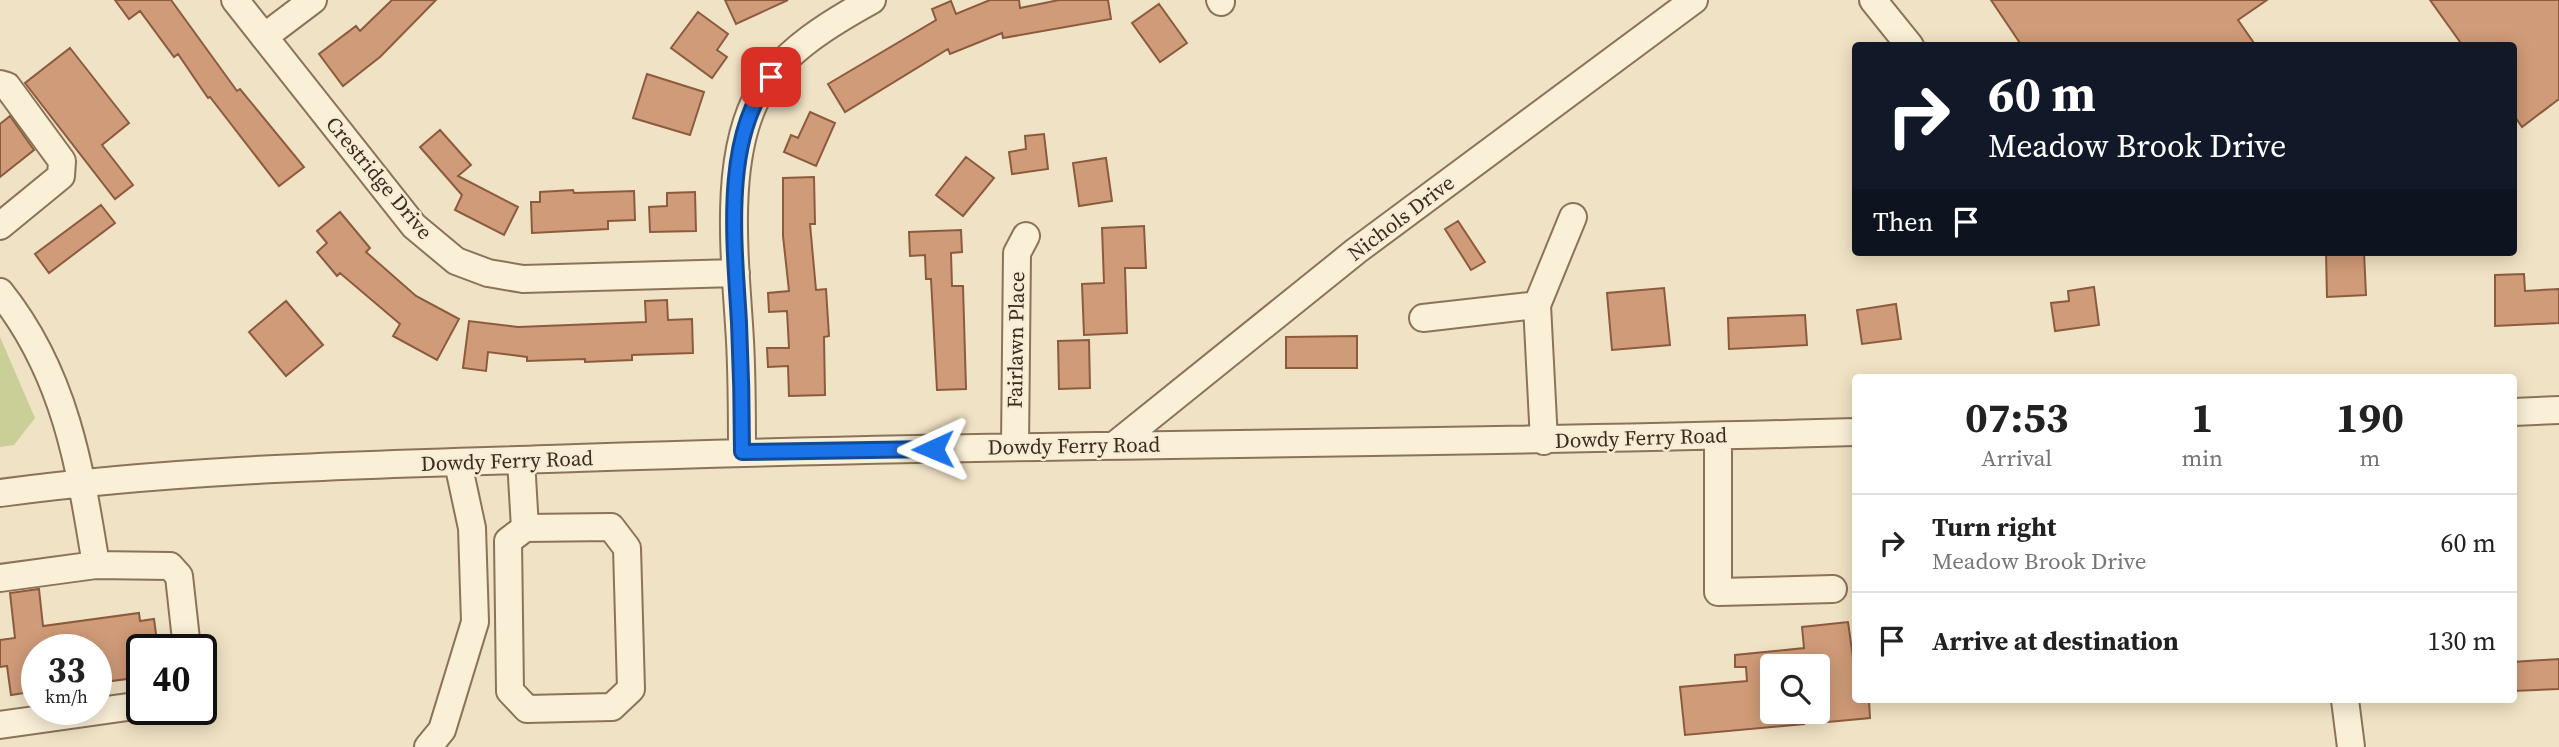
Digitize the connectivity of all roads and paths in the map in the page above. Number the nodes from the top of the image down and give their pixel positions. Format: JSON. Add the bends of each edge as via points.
{"nodes":[{"id":1,"x":235,"y":0,"type":"edge"},
{"id":2,"x":313,"y":0,"type":"edge"},
{"id":3,"x":872,"y":0,"type":"edge"},
{"id":4,"x":1694,"y":0,"type":"edge"},
{"id":5,"x":1873,"y":0,"type":"edge"},
{"id":6,"x":264,"y":37,"type":"junction"},
{"id":7,"x":1907,"y":42,"type":"edge"},
{"id":8,"x":0,"y":84,"type":"edge"},
{"id":9,"x":1573,"y":216,"type":"dead end"},
{"id":10,"x":0,"y":226,"type":"edge"},
{"id":11,"x":1026,"y":236,"type":"dead end"},
{"id":12,"x":736,"y":274,"type":"junction"},
{"id":13,"x":0,"y":292,"type":"edge"},
{"id":14,"x":1537,"y":305,"type":"junction"},
{"id":15,"x":1423,"y":318,"type":"dead end"},
{"id":16,"x":2559,"y":410,"type":"edge"},
{"id":17,"x":2517,"y":412,"type":"edge"},
{"id":18,"x":1852,"y":432,"type":"edge"},
{"id":19,"x":1718,"y":436,"type":"junction"},
{"id":20,"x":1544,"y":441,"type":"junction"},
{"id":21,"x":1115,"y":445,"type":"junction"},
{"id":22,"x":1015,"y":447,"type":"junction"},
{"id":23,"x":742,"y":452,"type":"junction"},
{"id":24,"x":521,"y":460,"type":"junction"},
{"id":25,"x":458,"y":463,"type":"junction"},
{"id":26,"x":83,"y":482,"type":"junction"},
{"id":27,"x":0,"y":493,"type":"edge"},
{"id":28,"x":525,"y":528,"type":"junction"},
{"id":29,"x":96,"y":565,"type":"junction"},
{"id":30,"x":0,"y":578,"type":"edge"},
{"id":31,"x":1833,"y":589,"type":"dead end"},
{"id":32,"x":185,"y":634,"type":"edge"},
{"id":33,"x":2345,"y":703,"type":"edge"},
{"id":34,"x":126,"y":707,"type":"edge"},
{"id":35,"x":0,"y":725,"type":"edge"},
{"id":36,"x":428,"y":747,"type":"edge"},
{"id":37,"x":2351,"y":747,"type":"edge"}],
"edges":[{"from":1,"to":6,"type":"street","name":"Crestridge Drive"},
{"from":2,"to":6,"type":"street"},
{"from":3,"to":12,"type":"street","via":[[811,39],[780,66],[756,100],[738,172]]},
{"from":4,"to":21,"type":"street","name":"Nichols Drive","via":[[1356,251]]},
{"from":5,"to":7,"type":"street"},
{"from":6,"to":12,"type":"street","name":"Crestridge Drive","via":[[414,226],[456,261],[523,279]]},
{"from":8,"to":10,"type":"street","via":[[7,86],[62,161],[61,176]]},
{"from":9,"to":14,"type":"street"},
{"from":11,"to":22,"type":"street","name":"Fairlawn Place","via":[[1017,253]]},
{"from":12,"to":23,"type":"street"},
{"from":13,"to":26,"type":"street","via":[[41,351]]},
{"from":14,"to":15,"type":"street"},
{"from":14,"to":20,"type":"street"},
{"from":16,"to":17,"type":"street"},
{"from":18,"to":19,"type":"street","name":"Dowdy Ferry Road"},
{"from":19,"to":20,"type":"street","name":"Dowdy Ferry Road"},
{"from":19,"to":31,"type":"street","via":[[1718,592]]},
{"from":20,"to":21,"type":"street","name":"Dowdy Ferry Road"},
{"from":21,"to":22,"type":"street","name":"Dowdy Ferry Road"},
{"from":22,"to":23,"type":"street","name":"Dowdy Ferry Road"},
{"from":23,"to":24,"type":"street","name":"Dowdy Ferry Road"},
{"from":24,"to":25,"type":"street","name":"Dowdy Ferry Road"},
{"from":24,"to":28,"type":"street"},
{"from":25,"to":26,"type":"street","name":"Dowdy Ferry Road","via":[[212,471]]},
{"from":25,"to":36,"type":"street","via":[[472,528],[475,622],[442,730]]},
{"from":26,"to":27,"type":"street","name":"Dowdy Ferry Road"},
{"from":26,"to":29,"type":"street"},
{"from":28,"to":28,"type":"street","via":[[508,541],[510,691],[527,709],[612,707],[631,689],[627,548],[611,527]]},
{"from":29,"to":30,"type":"street"},
{"from":29,"to":32,"type":"street","via":[[170,566],[179,576]]},
{"from":33,"to":37,"type":"street"},
{"from":34,"to":35,"type":"street"}]}
